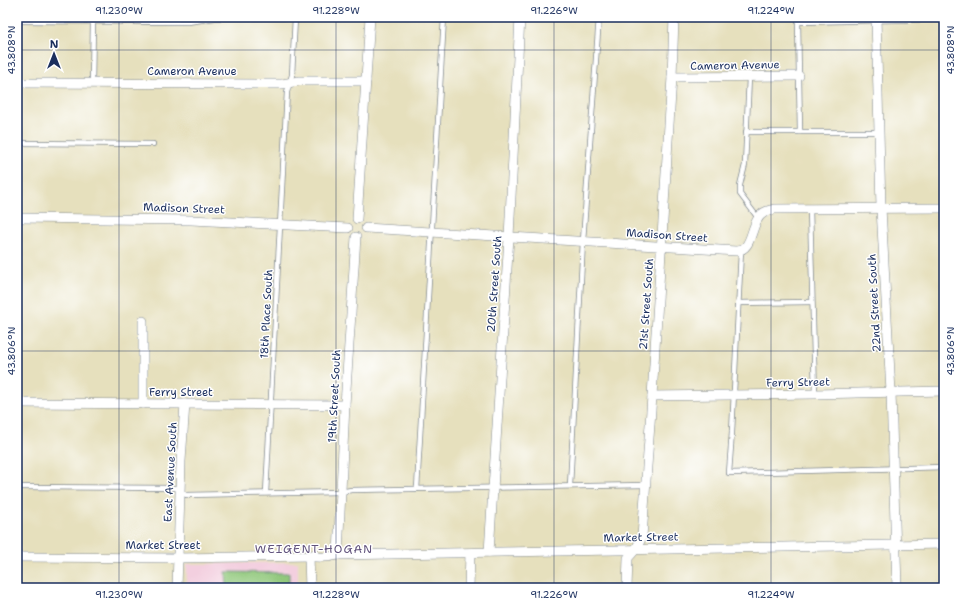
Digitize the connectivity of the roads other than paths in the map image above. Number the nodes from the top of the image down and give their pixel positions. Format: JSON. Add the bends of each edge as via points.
{"nodes":[{"id":1,"x":370,"y":17,"type":"edge"},
{"id":2,"x":444,"y":17,"type":"edge"},
{"id":3,"x":520,"y":17,"type":"edge"},
{"id":4,"x":599,"y":17,"type":"edge"},
{"id":5,"x":674,"y":17,"type":"edge"},
{"id":6,"x":876,"y":18,"type":"edge"},
{"id":7,"x":944,"y":20,"type":"edge"},
{"id":8,"x":17,"y":22,"type":"edge"},
{"id":9,"x":93,"y":22,"type":"junction"},
{"id":10,"x":799,"y":76,"type":"junction"},
{"id":11,"x":672,"y":77,"type":"junction"},
{"id":12,"x":749,"y":77,"type":"junction"},
{"id":13,"x":366,"y":81,"type":"junction"},
{"id":14,"x":291,"y":82,"type":"junction"},
{"id":15,"x":17,"y":83,"type":"edge"},
{"id":16,"x":92,"y":83,"type":"junction"},
{"id":17,"x":746,"y":132,"type":"junction"},
{"id":18,"x":800,"y":132,"type":"junction"},
{"id":19,"x":879,"y":132,"type":"junction"},
{"id":20,"x":17,"y":143,"type":"edge"},
{"id":21,"x":153,"y":144,"type":"dead end"},
{"id":22,"x":881,"y":208,"type":"junction"},
{"id":23,"x":944,"y":208,"type":"edge"},
{"id":24,"x":810,"y":209,"type":"junction"},
{"id":25,"x":18,"y":218,"type":"edge"},
{"id":26,"x":758,"y":218,"type":"junction"},
{"id":27,"x":357,"y":220,"type":"junction"},
{"id":28,"x":280,"y":224,"type":"junction"},
{"id":29,"x":348,"y":228,"type":"junction"},
{"id":30,"x":366,"y":228,"type":"junction"},
{"id":31,"x":433,"y":232,"type":"junction"},
{"id":32,"x":356,"y":237,"type":"junction"},
{"id":33,"x":509,"y":237,"type":"junction"},
{"id":34,"x":583,"y":241,"type":"junction"},
{"id":35,"x":661,"y":246,"type":"junction"},
{"id":36,"x":741,"y":251,"type":"junction"},
{"id":37,"x":812,"y":302,"type":"junction"},
{"id":38,"x":738,"y":303,"type":"junction"},
{"id":39,"x":143,"y":321,"type":"dead end"},
{"id":40,"x":944,"y":390,"type":"edge"},
{"id":41,"x":891,"y":392,"type":"junction"},
{"id":42,"x":816,"y":394,"type":"junction"},
{"id":43,"x":734,"y":395,"type":"junction"},
{"id":44,"x":652,"y":396,"type":"junction"},
{"id":45,"x":17,"y":403,"type":"edge"},
{"id":46,"x":143,"y":404,"type":"junction"},
{"id":47,"x":185,"y":404,"type":"junction"},
{"id":48,"x":271,"y":404,"type":"junction"},
{"id":49,"x":345,"y":405,"type":"junction"},
{"id":50,"x":944,"y":467,"type":"edge"},
{"id":51,"x":894,"y":468,"type":"junction"},
{"id":52,"x":646,"y":485,"type":"junction"},
{"id":53,"x":570,"y":486,"type":"junction"},
{"id":54,"x":17,"y":487,"type":"edge"},
{"id":55,"x":493,"y":487,"type":"junction"},
{"id":56,"x":417,"y":489,"type":"junction"},
{"id":57,"x":181,"y":492,"type":"junction"},
{"id":58,"x":341,"y":492,"type":"junction"},
{"id":59,"x":266,"y":494,"type":"junction"},
{"id":60,"x":944,"y":544,"type":"edge"},
{"id":61,"x":895,"y":545,"type":"junction"},
{"id":62,"x":636,"y":549,"type":"junction"},
{"id":63,"x":489,"y":552,"type":"junction"},
{"id":64,"x":470,"y":553,"type":"junction"},
{"id":65,"x":338,"y":555,"type":"junction"},
{"id":66,"x":309,"y":556,"type":"junction"},
{"id":67,"x":17,"y":557,"type":"edge"},
{"id":68,"x":178,"y":558,"type":"junction"},
{"id":69,"x":177,"y":588,"type":"edge"},
{"id":70,"x":310,"y":588,"type":"edge"},
{"id":71,"x":469,"y":588,"type":"edge"},
{"id":72,"x":627,"y":588,"type":"edge"},
{"id":73,"x":897,"y":588,"type":"edge"}],
"edges":[{"from":1,"to":13,"type":"street"},
{"from":2,"to":31,"type":"lane"},
{"from":3,"to":33,"type":"street","name":"20th Street South"},
{"from":4,"to":34,"type":"lane"},
{"from":5,"to":11,"type":"street","name":"21st Street South"},
{"from":6,"to":7,"type":"lane"},
{"from":6,"to":10,"type":"lane","via":[[798,22]]},
{"from":6,"to":19,"type":"street","name":"22nd Street South"},
{"from":8,"to":9,"type":"lane"},
{"from":9,"to":14,"type":"lane","name":"18th Place South","via":[[295,18]]},
{"from":9,"to":16,"type":"lane"},
{"from":10,"to":12,"type":"street","name":"Cameron Avenue"},
{"from":10,"to":18,"type":"lane"},
{"from":11,"to":12,"type":"street","name":"Cameron Avenue"},
{"from":11,"to":35,"type":"street","name":"21st Street South"},
{"from":12,"to":17,"type":"lane"},
{"from":13,"to":14,"type":"street","name":"Cameron Avenue"},
{"from":13,"to":27,"type":"street"},
{"from":14,"to":16,"type":"street","name":"Cameron Avenue"},
{"from":14,"to":28,"type":"lane","name":"18th Place South","via":[[287,92]]},
{"from":15,"to":16,"type":"street","name":"Cameron Avenue"},
{"from":17,"to":18,"type":"lane"},
{"from":17,"to":26,"type":"lane","via":[[745,165],[740,194]]},
{"from":18,"to":19,"type":"lane"},
{"from":19,"to":22,"type":"street","name":"22nd Street South"},
{"from":20,"to":21,"type":"lane"},
{"from":22,"to":23,"type":"street"},
{"from":22,"to":24,"type":"street"},
{"from":22,"to":41,"type":"street","name":"22nd Street South"},
{"from":24,"to":26,"type":"street","via":[[774,209]]},
{"from":24,"to":37,"type":"lane"},
{"from":25,"to":28,"type":"street","name":"Madison Street"},
{"from":26,"to":36,"type":"street","via":[[747,246]]},
{"from":27,"to":29,"type":"street","via":[[352,221]]},
{"from":27,"to":30,"type":"street","via":[[362,221]]},
{"from":28,"to":29,"type":"street","name":"Madison Street"},
{"from":28,"to":48,"type":"lane","name":"18th Place South"},
{"from":29,"to":32,"type":"street","via":[[351,235]]},
{"from":30,"to":31,"type":"street","name":"Madison Street"},
{"from":30,"to":32,"type":"street","via":[[364,234]]},
{"from":31,"to":33,"type":"street","name":"Madison Street"},
{"from":31,"to":56,"type":"lane"},
{"from":32,"to":49,"type":"street","name":"19th Street South"},
{"from":33,"to":34,"type":"street","name":"Madison Street"},
{"from":33,"to":55,"type":"street","name":"20th Street South"},
{"from":34,"to":35,"type":"street","name":"Madison Street"},
{"from":34,"to":53,"type":"lane"},
{"from":35,"to":36,"type":"street","name":"Madison Street"},
{"from":35,"to":44,"type":"street","name":"21st Street South"},
{"from":36,"to":38,"type":"lane"},
{"from":37,"to":38,"type":"lane"},
{"from":37,"to":42,"type":"lane"},
{"from":38,"to":43,"type":"lane"},
{"from":39,"to":46,"type":"street"},
{"from":40,"to":41,"type":"street","name":"Ferry Street"},
{"from":41,"to":42,"type":"street","name":"Ferry Street"},
{"from":41,"to":51,"type":"street","name":"22nd Street South"},
{"from":42,"to":43,"type":"street","name":"Ferry Street"},
{"from":43,"to":44,"type":"street","name":"Ferry Street"},
{"from":43,"to":51,"type":"lane","via":[[729,473]]},
{"from":44,"to":52,"type":"street","name":"21st Street South"},
{"from":45,"to":46,"type":"street","name":"Ferry Street"},
{"from":46,"to":47,"type":"street","name":"Ferry Street"},
{"from":47,"to":48,"type":"street","name":"Ferry Street"},
{"from":47,"to":57,"type":"street","name":"East Avenue South"},
{"from":48,"to":49,"type":"street","name":"Ferry Street"},
{"from":48,"to":59,"type":"lane","name":"18th Place South"},
{"from":49,"to":58,"type":"street","name":"19th Street South"},
{"from":50,"to":51,"type":"lane"},
{"from":51,"to":61,"type":"street","name":"22nd Street South"},
{"from":52,"to":53,"type":"lane"},
{"from":52,"to":62,"type":"street","name":"21st Street South","via":[[642,537]]},
{"from":53,"to":55,"type":"lane"},
{"from":54,"to":57,"type":"lane","via":[[176,488]]},
{"from":55,"to":56,"type":"lane"},
{"from":55,"to":63,"type":"street","name":"20th Street South"},
{"from":56,"to":58,"type":"lane"},
{"from":57,"to":59,"type":"lane","via":[[186,495]]},
{"from":57,"to":68,"type":"street","name":"East Avenue South"},
{"from":58,"to":59,"type":"lane"},
{"from":58,"to":65,"type":"street","name":"19th Street South"},
{"from":60,"to":61,"type":"street","name":"Market Street"},
{"from":61,"to":62,"type":"street","name":"Market Street"},
{"from":61,"to":73,"type":"street","name":"22nd Street South"},
{"from":62,"to":63,"type":"street","name":"Market Street"},
{"from":62,"to":72,"type":"street","name":"21st Street South","via":[[628,558]]},
{"from":63,"to":64,"type":"street","name":"Market Street"},
{"from":64,"to":65,"type":"street","name":"Market Street"},
{"from":64,"to":71,"type":"street"},
{"from":65,"to":66,"type":"street","name":"Market Street","via":[[320,552]]},
{"from":66,"to":68,"type":"street","name":"Market Street"},
{"from":66,"to":70,"type":"street"},
{"from":67,"to":68,"type":"street","name":"Market Street"},
{"from":68,"to":69,"type":"street","name":"East Avenue South"}]}
